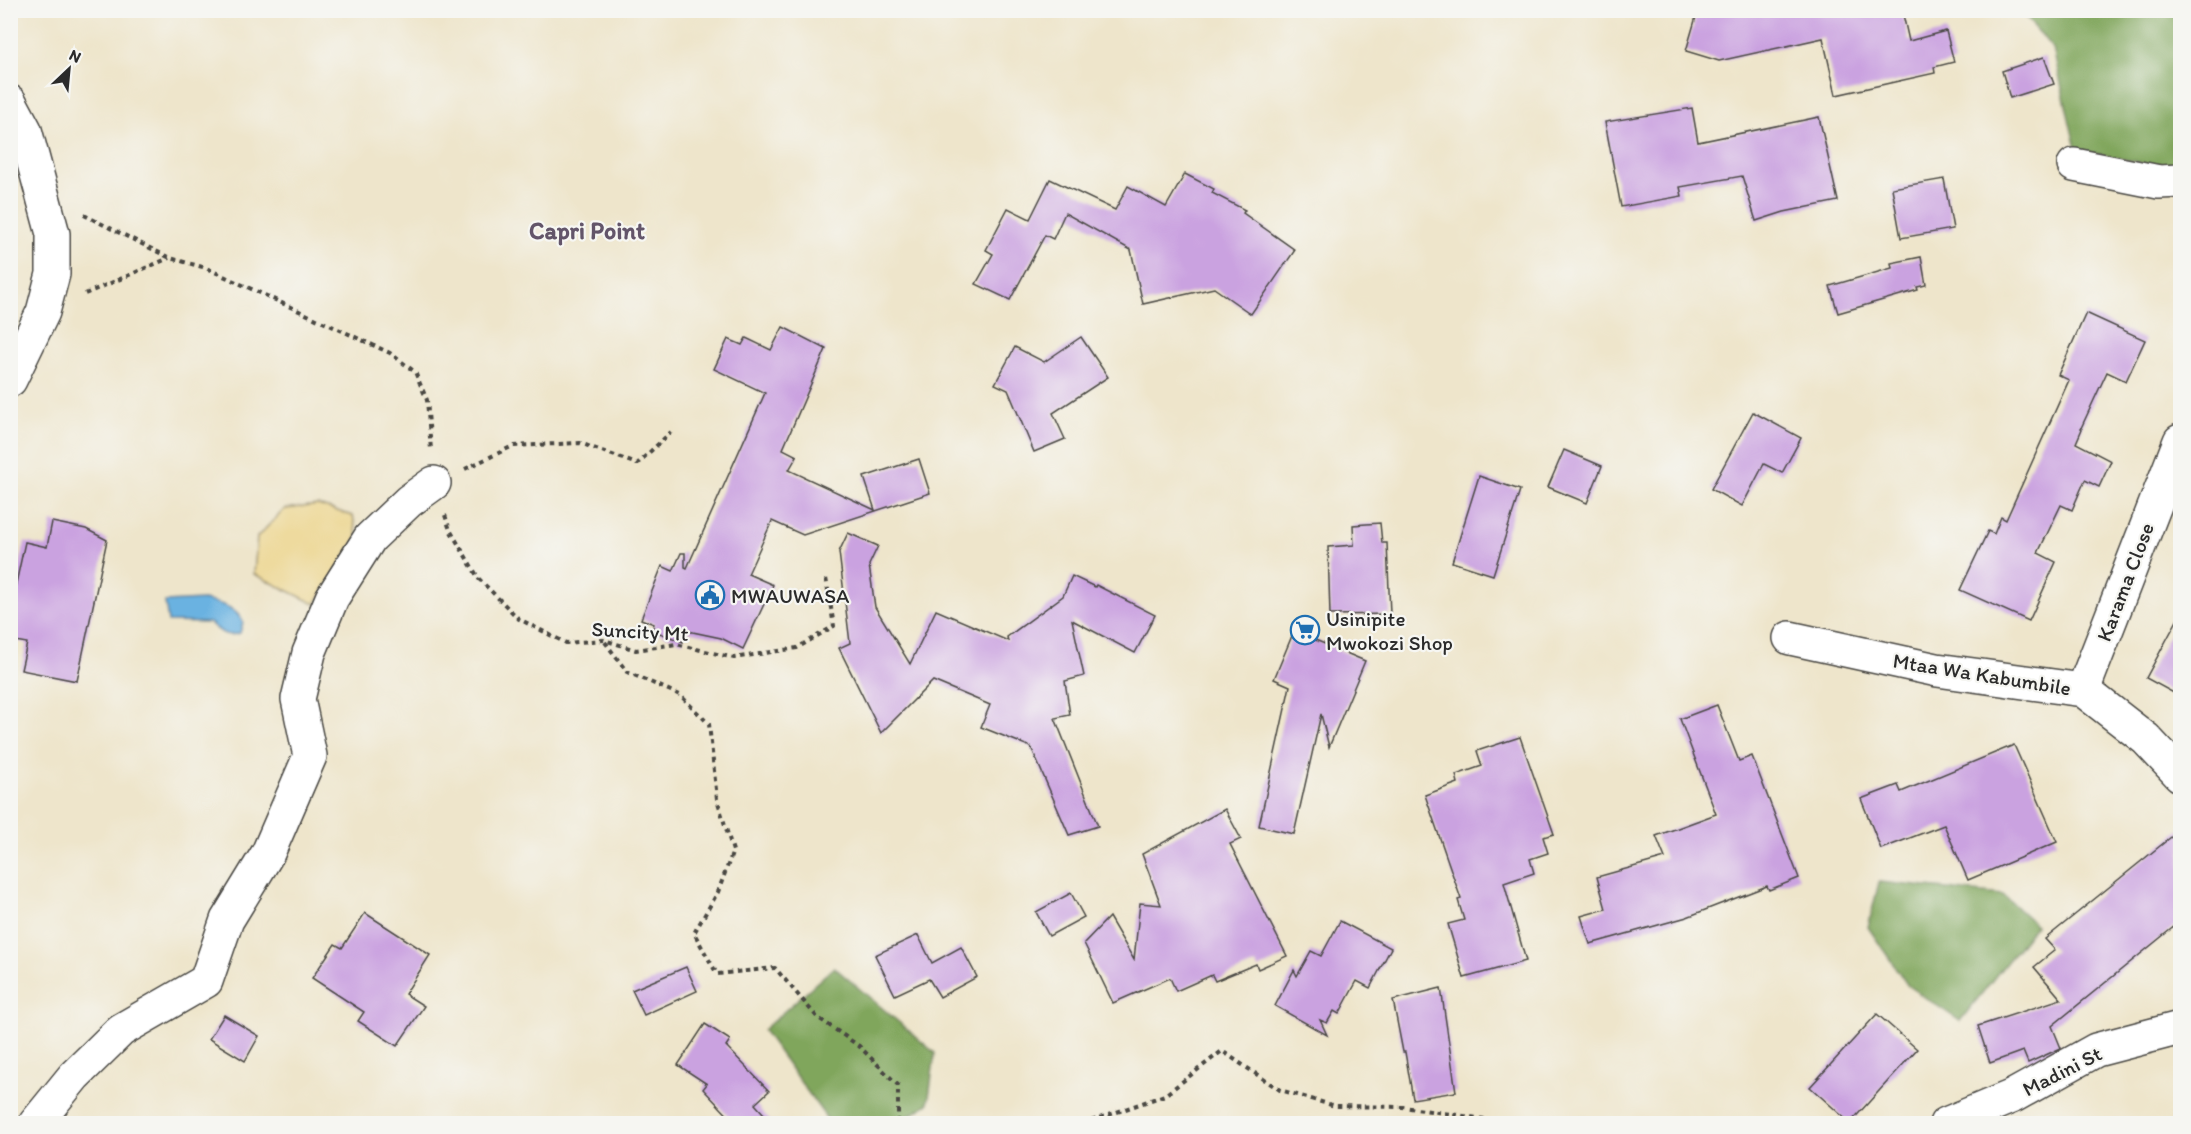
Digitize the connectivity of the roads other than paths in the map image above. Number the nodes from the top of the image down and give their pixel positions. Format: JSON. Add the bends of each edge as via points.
{"nodes":[{"id":1,"x":10,"y":102,"type":"edge"},
{"id":2,"x":2074,"y":165,"type":"dead end"},
{"id":3,"x":2181,"y":181,"type":"edge"},
{"id":4,"x":10,"y":380,"type":"edge"},
{"id":5,"x":2181,"y":441,"type":"edge"},
{"id":6,"x":434,"y":483,"type":"road end"},
{"id":7,"x":1790,"y":638,"type":"dead end"},
{"id":8,"x":2084,"y":690,"type":"junction"},
{"id":9,"x":2181,"y":775,"type":"edge"},
{"id":10,"x":2181,"y":1028,"type":"edge"},
{"id":11,"x":35,"y":1124,"type":"edge"},
{"id":12,"x":1946,"y":1124,"type":"edge"}],
"edges":[{"from":1,"to":4,"type":"street","via":[[25,130],[53,234],[53,274],[43,312]]},
{"from":2,"to":3,"type":"street","via":[[2158,182]]},
{"from":5,"to":8,"type":"street","name":"Karama Close"},
{"from":6,"to":11,"type":"street","via":[[370,538],[332,598],[309,653],[298,699],[310,756],[268,853],[227,920],[206,981],[121,1029],[74,1076]]},
{"from":7,"to":8,"type":"street","name":"Mtaa Wa Kabumbile","via":[[1937,670]]},
{"from":8,"to":9,"type":"street","name":"Mtaa Wa Kabumbile","via":[[2146,739]]},
{"from":10,"to":12,"type":"street","name":"Madini St","via":[[2096,1050],[2013,1096]]}]}
